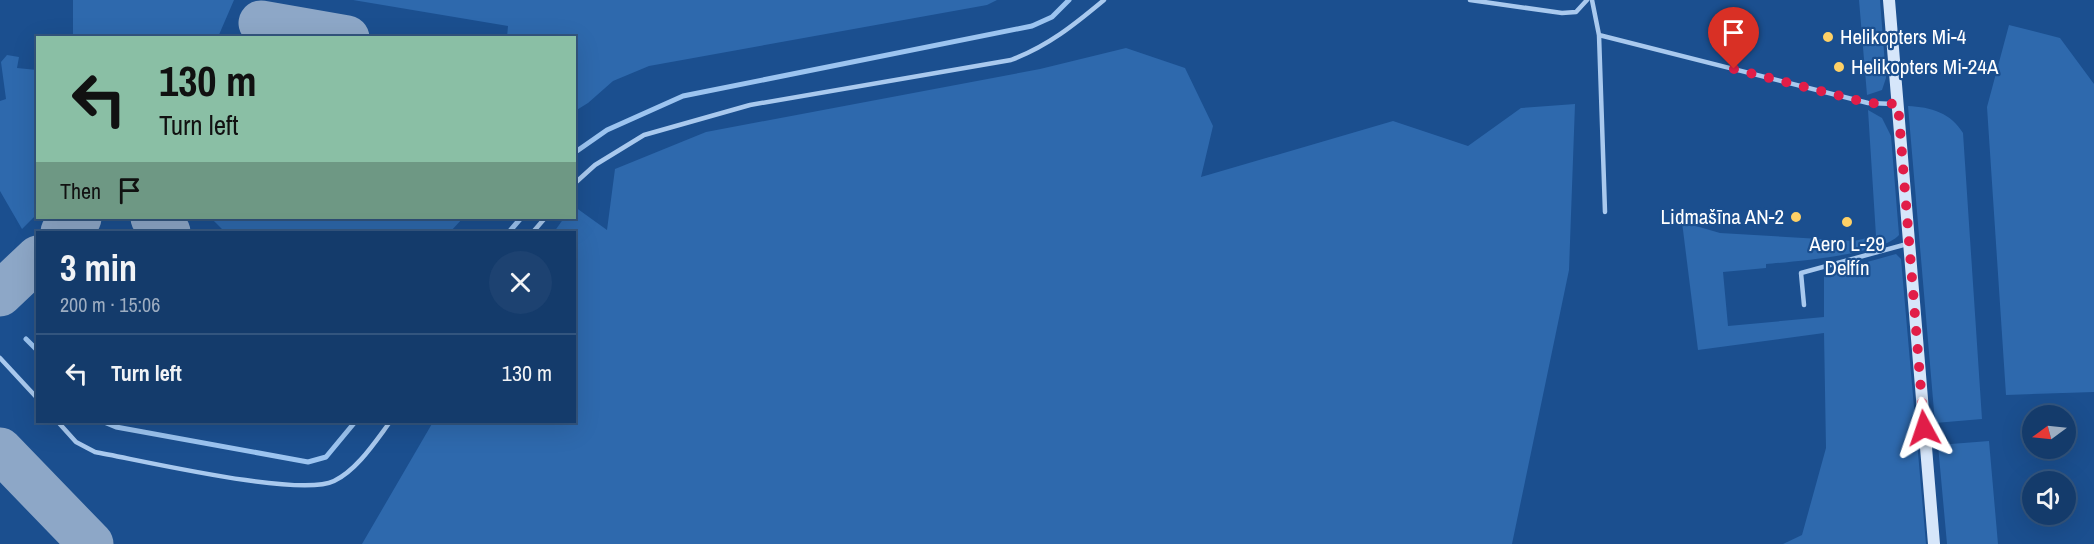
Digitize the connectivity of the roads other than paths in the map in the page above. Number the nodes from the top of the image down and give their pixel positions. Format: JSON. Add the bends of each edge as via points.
{"nodes":[{"id":1,"x":1104,"y":0,"type":"edge"},
{"id":2,"x":1470,"y":0,"type":"edge"},
{"id":3,"x":1587,"y":0,"type":"edge"},
{"id":4,"x":1592,"y":0,"type":"edge"},
{"id":5,"x":1889,"y":0,"type":"edge"},
{"id":6,"x":1599,"y":35,"type":"junction"},
{"id":7,"x":1898,"y":104,"type":"junction"},
{"id":8,"x":576,"y":182,"type":"edge"},
{"id":9,"x":1605,"y":212,"type":"dead end"},
{"id":10,"x":543,"y":219,"type":"edge"},
{"id":11,"x":534,"y":231,"type":"edge"},
{"id":12,"x":1910,"y":243,"type":"junction"},
{"id":13,"x":1804,"y":305,"type":"dead end"},
{"id":14,"x":0,"y":358,"type":"edge"},
{"id":15,"x":36,"y":397,"type":"edge"},
{"id":16,"x":59,"y":423,"type":"edge"},
{"id":17,"x":389,"y":423,"type":"edge"},
{"id":18,"x":1934,"y":544,"type":"edge"}],
"edges":[{"from":1,"to":8,"type":"lane","via":[[1038,50],[1011,60],[750,105],[644,135],[595,165]]},
{"from":2,"to":3,"type":"lane","via":[[1562,13],[1576,12]]},
{"from":4,"to":6,"type":"lane"},
{"from":5,"to":7,"type":"main road"},
{"from":6,"to":7,"type":"lane","via":[[1842,100]]},
{"from":6,"to":9,"type":"lane"},
{"from":7,"to":12,"type":"main road"},
{"from":10,"to":11,"type":"lane"},
{"from":12,"to":13,"type":"lane","via":[[1801,273]]},
{"from":12,"to":18,"type":"main road"},
{"from":14,"to":15,"type":"lane"},
{"from":16,"to":17,"type":"lane","via":[[76,442],[95,452],[289,487],[333,482],[348,472]]}]}
